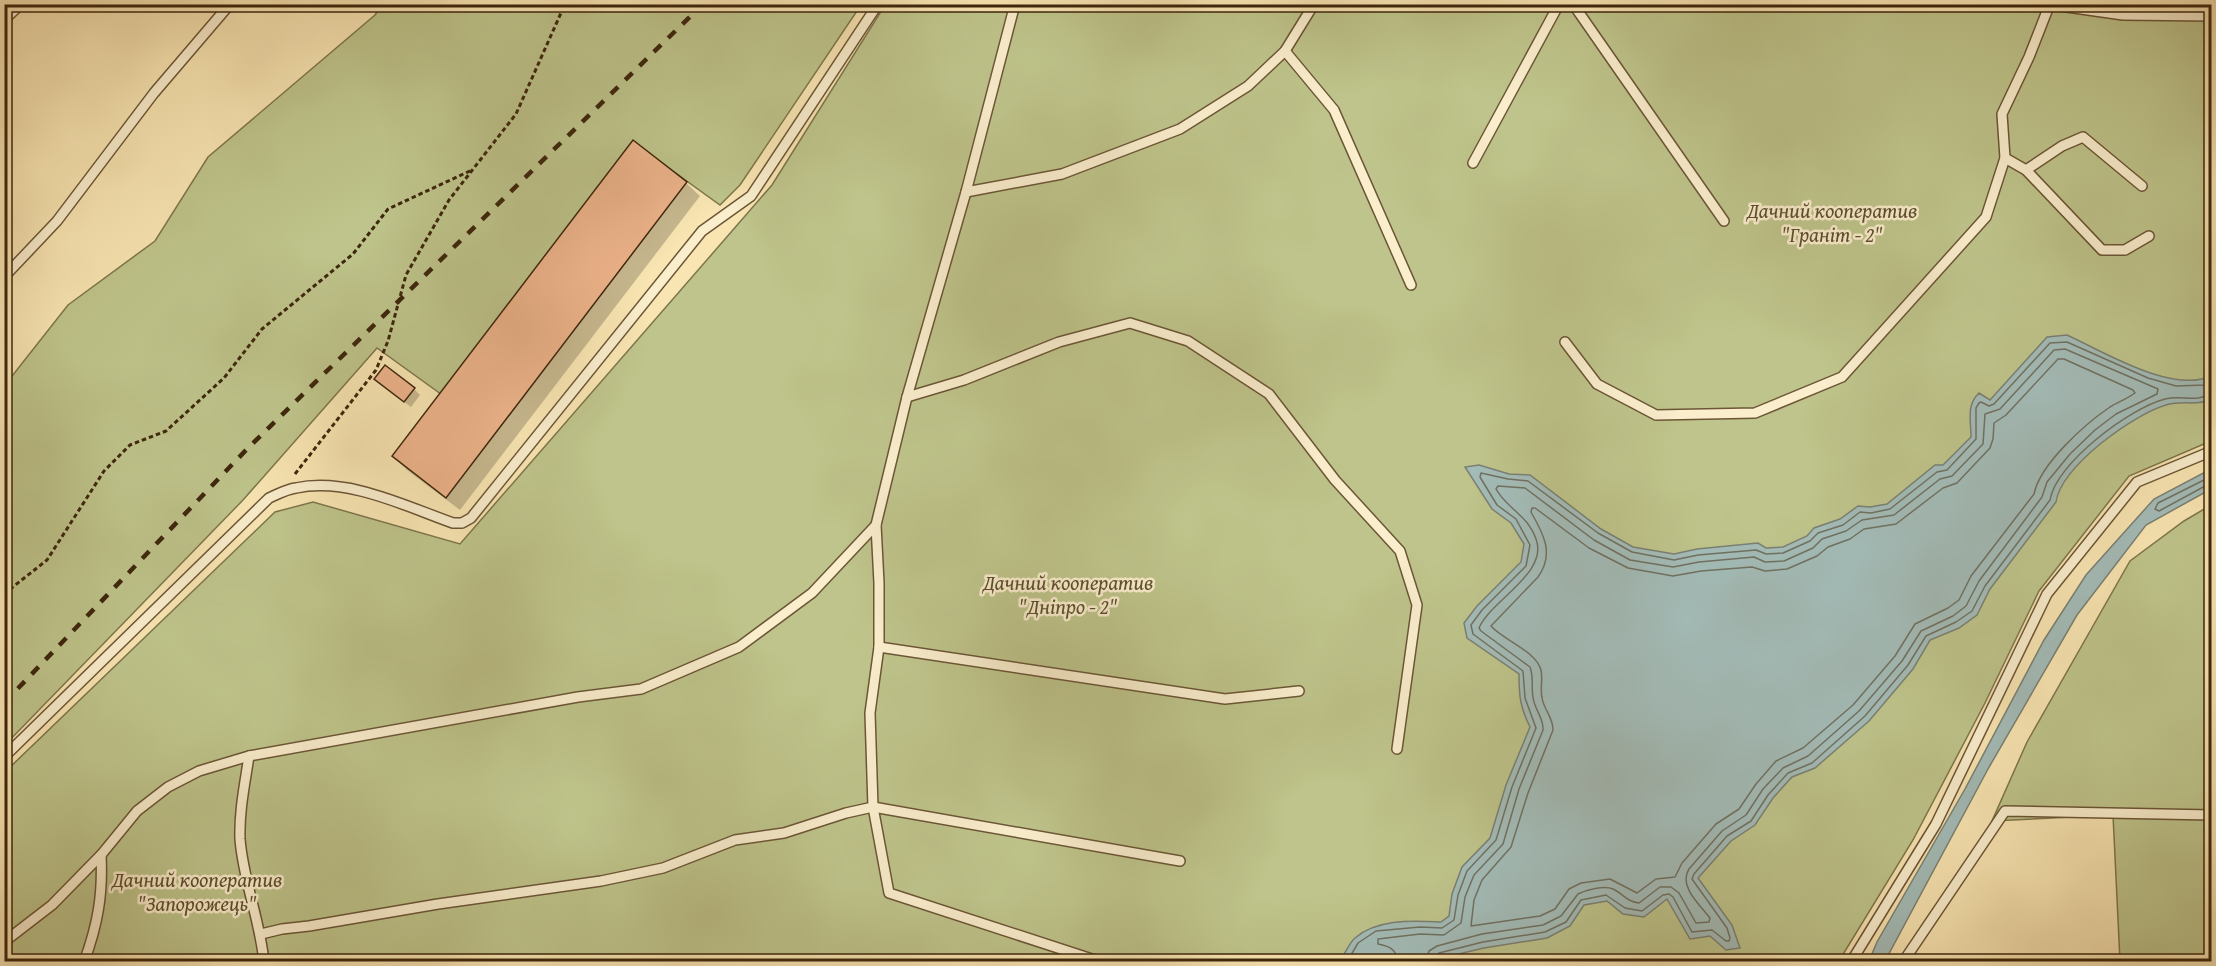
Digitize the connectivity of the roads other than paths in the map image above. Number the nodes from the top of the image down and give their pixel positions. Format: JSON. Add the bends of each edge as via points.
{"nodes":[{"id":1,"x":21,"y":4,"type":"edge"},
{"id":2,"x":230,"y":4,"type":"edge"},
{"id":3,"x":878,"y":4,"type":"edge"},
{"id":4,"x":1015,"y":4,"type":"edge"},
{"id":5,"x":1314,"y":4,"type":"edge"},
{"id":6,"x":1559,"y":4,"type":"edge"},
{"id":7,"x":1574,"y":4,"type":"edge"},
{"id":8,"x":2128,"y":4,"type":"edge"},
{"id":9,"x":2048,"y":5,"type":"edge"},
{"id":10,"x":2123,"y":15,"type":"junction"},
{"id":11,"x":2211,"y":16,"type":"edge"},
{"id":12,"x":4,"y":20,"type":"edge"},
{"id":13,"x":1285,"y":51,"type":"junction"},
{"id":14,"x":2005,"y":158,"type":"junction"},
{"id":15,"x":1473,"y":163,"type":"dead end"},
{"id":16,"x":2026,"y":170,"type":"junction"},
{"id":17,"x":2142,"y":186,"type":"dead end"},
{"id":18,"x":966,"y":192,"type":"junction"},
{"id":19,"x":1724,"y":221,"type":"dead end"},
{"id":20,"x":2149,"y":236,"type":"dead end"},
{"id":21,"x":4,"y":277,"type":"edge"},
{"id":22,"x":1411,"y":285,"type":"dead end"},
{"id":23,"x":1565,"y":342,"type":"dead end"},
{"id":24,"x":907,"y":397,"type":"junction"},
{"id":25,"x":2211,"y":451,"type":"edge"},
{"id":26,"x":876,"y":525,"type":"junction"},
{"id":27,"x":879,"y":647,"type":"junction"},
{"id":28,"x":1299,"y":692,"type":"dead end"},
{"id":29,"x":1396,"y":749,"type":"dead end"},
{"id":30,"x":249,"y":756,"type":"junction"},
{"id":31,"x":4,"y":757,"type":"edge"},
{"id":32,"x":873,"y":807,"type":"junction"},
{"id":33,"x":2211,"y":815,"type":"edge"},
{"id":34,"x":101,"y":855,"type":"junction"},
{"id":35,"x":1180,"y":861,"type":"dead end"},
{"id":36,"x":261,"y":934,"type":"junction"},
{"id":37,"x":4,"y":942,"type":"edge"},
{"id":38,"x":1851,"y":961,"type":"edge"},
{"id":39,"x":84,"y":962,"type":"edge"},
{"id":40,"x":264,"y":962,"type":"edge"},
{"id":41,"x":1101,"y":962,"type":"edge"},
{"id":42,"x":1903,"y":962,"type":"edge"}],
"edges":[{"from":1,"to":12,"type":"lane"},
{"from":2,"to":21,"type":"lane","via":[[154,93],[57,221]]},
{"from":3,"to":31,"type":"lane","via":[[751,196],[702,231],[471,518],[453,522],[342,488],[294,488],[269,498]]},
{"from":4,"to":18,"type":"lane"},
{"from":5,"to":13,"type":"lane"},
{"from":6,"to":15,"type":"lane"},
{"from":7,"to":19,"type":"lane"},
{"from":8,"to":10,"type":"lane"},
{"from":9,"to":10,"type":"lane"},
{"from":9,"to":14,"type":"lane","via":[[2002,114]]},
{"from":10,"to":11,"type":"lane"},
{"from":13,"to":18,"type":"lane","via":[[1248,86],[1180,129],[1062,174]]},
{"from":13,"to":22,"type":"lane","via":[[1334,110]]},
{"from":14,"to":16,"type":"lane"},
{"from":14,"to":23,"type":"lane","via":[[1986,217],[1842,377],[1755,413],[1656,415],[1597,384]]},
{"from":16,"to":17,"type":"lane","via":[[2083,137]]},
{"from":16,"to":20,"type":"lane","via":[[2102,250],[2125,250]]},
{"from":18,"to":24,"type":"lane"},
{"from":24,"to":26,"type":"lane"},
{"from":24,"to":29,"type":"lane","via":[[964,380],[1059,342],[1130,323],[1188,341],[1269,394],[1335,480],[1400,551],[1417,606]]},
{"from":25,"to":38,"type":"lane","via":[[2137,482],[2047,594],[1936,824]]},
{"from":26,"to":27,"type":"lane"},
{"from":26,"to":30,"type":"lane","via":[[812,593],[739,647],[641,689]]},
{"from":27,"to":28,"type":"lane","via":[[1225,699]]},
{"from":27,"to":32,"type":"lane","via":[[870,713]]},
{"from":30,"to":34,"type":"lane","via":[[199,771],[168,787],[137,811]]},
{"from":30,"to":36,"type":"lane","via":[[240,838]]},
{"from":32,"to":35,"type":"lane"},
{"from":32,"to":36,"type":"lane","via":[[784,833],[735,840],[663,868]]},
{"from":32,"to":41,"type":"lane","via":[[889,893]]},
{"from":33,"to":42,"type":"lane","via":[[2005,811]]},
{"from":34,"to":37,"type":"lane","via":[[52,905]]},
{"from":34,"to":39,"type":"lane","via":[[101,903]]},
{"from":36,"to":40,"type":"lane"}]}
